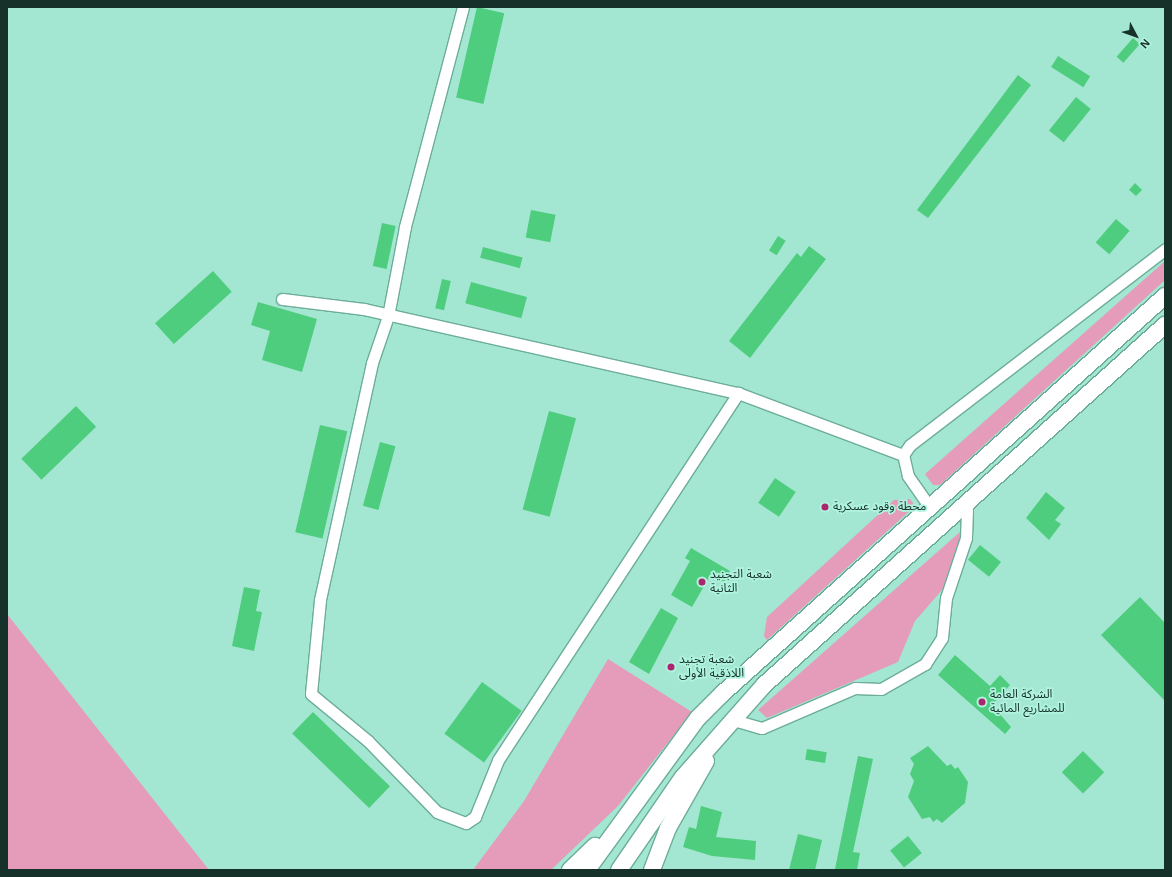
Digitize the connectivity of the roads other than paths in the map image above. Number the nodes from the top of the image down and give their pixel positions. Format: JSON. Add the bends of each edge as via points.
{"nodes":[{"id":1,"x":464,"y":7,"type":"edge"},
{"id":2,"x":1165,"y":249,"type":"edge"},
{"id":3,"x":1165,"y":296,"type":"edge"},
{"id":4,"x":282,"y":300,"type":"dead end"},
{"id":5,"x":388,"y":316,"type":"junction"},
{"id":6,"x":1165,"y":325,"type":"edge"},
{"id":7,"x":738,"y":393,"type":"junction"},
{"id":8,"x":903,"y":455,"type":"junction"},
{"id":9,"x":967,"y":505,"type":"junction"},
{"id":10,"x":929,"y":506,"type":"junction"},
{"id":11,"x":730,"y":719,"type":"junction"},
{"id":12,"x":643,"y":790,"type":"junction"},
{"id":13,"x":570,"y":870,"type":"edge"},
{"id":14,"x":587,"y":870,"type":"edge"},
{"id":15,"x":619,"y":870,"type":"edge"},
{"id":16,"x":652,"y":870,"type":"edge"}],
"edges":[{"from":1,"to":5,"type":"street","via":[[405,227]]},
{"from":2,"to":8,"type":"street","via":[[922,435]]},
{"from":3,"to":10,"type":"highway"},
{"from":4,"to":5,"type":"street","via":[[356,308]]},
{"from":5,"to":7,"type":"street"},
{"from":5,"to":7,"type":"street","via":[[372,362],[320,600],[311,694],[368,741],[437,812],[466,823],[480,809],[489,775],[498,760]]},
{"from":6,"to":9,"type":"highway"},
{"from":7,"to":8,"type":"street"},
{"from":8,"to":10,"type":"street","via":[[908,476]]},
{"from":9,"to":11,"type":"highway","via":[[764,685]]},
{"from":9,"to":11,"type":"street","via":[[966,538],[946,598],[942,638],[925,664],[881,689],[855,688],[762,728]]},
{"from":10,"to":12,"type":"highway","via":[[723,693],[698,718]]},
{"from":11,"to":15,"type":"highway","via":[[683,777]]},
{"from":11,"to":16,"type":"highway","via":[[668,828]]},
{"from":12,"to":13,"type":"highway"},
{"from":12,"to":14,"type":"highway"}]}
